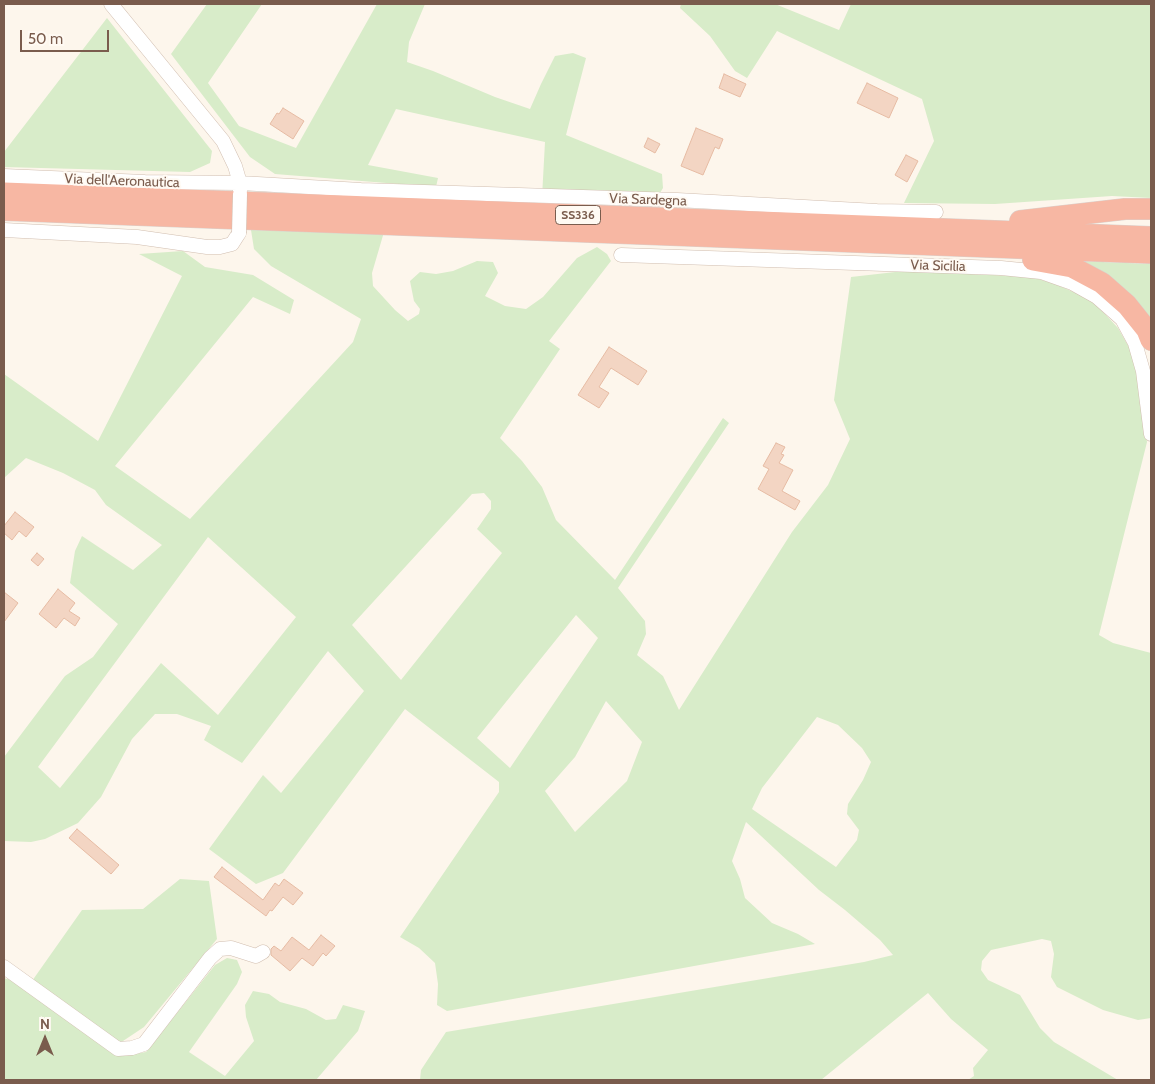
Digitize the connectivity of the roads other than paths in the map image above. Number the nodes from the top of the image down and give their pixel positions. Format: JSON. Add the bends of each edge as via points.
{"nodes":[{"id":1,"x":111,"y":4,"type":"edge"},
{"id":2,"x":4,"y":176,"type":"edge"},
{"id":3,"x":240,"y":189,"type":"junction"},
{"id":4,"x":4,"y":193,"type":"edge"},
{"id":5,"x":1151,"y":209,"type":"edge"},
{"id":6,"x":4,"y":210,"type":"edge"},
{"id":7,"x":936,"y":212,"type":"dead end"},
{"id":8,"x":1022,"y":221,"type":"junction"},
{"id":9,"x":1151,"y":222,"type":"edge"},
{"id":10,"x":4,"y":230,"type":"edge"},
{"id":11,"x":1151,"y":237,"type":"edge"},
{"id":12,"x":960,"y":238,"type":"junction"},
{"id":13,"x":1151,"y":253,"type":"edge"},
{"id":14,"x":621,"y":256,"type":"dead end"},
{"id":15,"x":1151,"y":340,"type":"edge"},
{"id":16,"x":1151,"y":434,"type":"edge"},
{"id":17,"x":263,"y":952,"type":"dead end"},
{"id":18,"x":4,"y":968,"type":"edge"}],
"edges":[{"from":1,"to":3,"type":"street","via":[[222,141],[235,166]]},
{"from":2,"to":3,"type":"street","name":"Via dell'Aeronautica"},
{"from":3,"to":7,"type":"street","name":"Via Sardegna","via":[[677,200]]},
{"from":3,"to":10,"type":"street","bridge":true,"via":[[239,233],[232,244],[220,247],[128,236]]},
{"from":4,"to":12,"type":"highway","number":"SS336"},
{"from":5,"to":8,"type":"highway"},
{"from":6,"to":12,"type":"highway","number":"SS336"},
{"from":8,"to":9,"type":"highway"},
{"from":8,"to":12,"type":"highway"},
{"from":11,"to":12,"type":"highway","number":"SS336"},
{"from":12,"to":13,"type":"highway","number":"SS336"},
{"from":12,"to":15,"type":"highway","via":[[1072,267],[1102,283],[1127,305]]},
{"from":14,"to":16,"type":"street","name":"Via Sicilia","via":[[1041,272],[1072,283],[1097,297],[1122,319],[1135,343],[1143,371]]},
{"from":17,"to":18,"type":"street","via":[[256,956],[231,948],[220,949],[144,1044],[118,1049]]}]}
